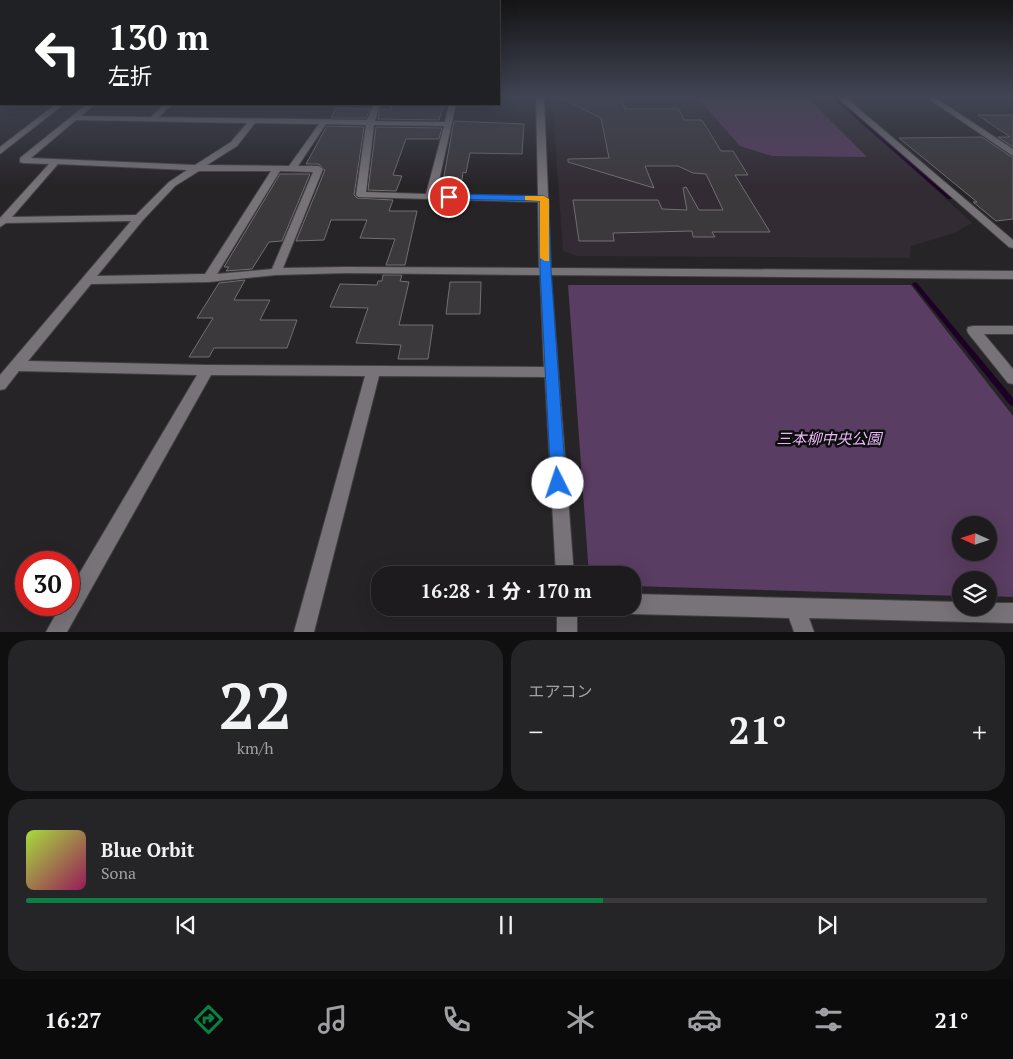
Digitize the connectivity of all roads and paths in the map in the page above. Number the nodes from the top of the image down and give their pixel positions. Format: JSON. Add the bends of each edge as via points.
{"nodes":[{"id":1,"x":31,"y":126,"type":"edge"},
{"id":2,"x":64,"y":126,"type":"edge"},
{"id":3,"x":248,"y":126,"type":"edge"},
{"id":4,"x":321,"y":126,"type":"edge"},
{"id":5,"x":370,"y":126,"type":"edge"},
{"id":6,"x":447,"y":126,"type":"edge"},
{"id":7,"x":541,"y":126,"type":"edge"},
{"id":8,"x":874,"y":126,"type":"edge"},
{"id":9,"x":973,"y":126,"type":"edge"},
{"id":10,"x":0,"y":150,"type":"edge"},
{"id":11,"x":1013,"y":153,"type":"edge"},
{"id":12,"x":54,"y":162,"type":"junction"},
{"id":13,"x":194,"y":168,"type":"junction"},
{"id":14,"x":292,"y":168,"type":"junction"},
{"id":15,"x":277,"y":169,"type":"junction"},
{"id":16,"x":430,"y":197,"type":"junction"},
{"id":17,"x":544,"y":199,"type":"junction"},
{"id":18,"x":139,"y":218,"type":"junction"},
{"id":19,"x":2,"y":222,"type":"edge"},
{"id":20,"x":1013,"y":245,"type":"edge"},
{"id":21,"x":545,"y":270,"type":"junction"},
{"id":22,"x":276,"y":272,"type":"junction"},
{"id":23,"x":1013,"y":275,"type":"edge"},
{"id":24,"x":208,"y":278,"type":"junction"},
{"id":25,"x":88,"y":280,"type":"junction"},
{"id":26,"x":1013,"y":330,"type":"edge"},
{"id":27,"x":16,"y":366,"type":"junction"},
{"id":28,"x":207,"y":370,"type":"junction"},
{"id":29,"x":373,"y":371,"type":"junction"},
{"id":30,"x":551,"y":372,"type":"junction"},
{"id":31,"x":1013,"y":378,"type":"edge"},
{"id":32,"x":0,"y":385,"type":"edge"},
{"id":33,"x":564,"y":566,"type":"edge"},
{"id":34,"x":641,"y":604,"type":"edge"},
{"id":35,"x":796,"y":608,"type":"junction"},
{"id":36,"x":1013,"y":613,"type":"edge"},
{"id":37,"x":567,"y":616,"type":"edge"},
{"id":38,"x":56,"y":632,"type":"edge"},
{"id":39,"x":304,"y":632,"type":"edge"},
{"id":40,"x":567,"y":632,"type":"edge"},
{"id":41,"x":804,"y":632,"type":"edge"}],
"edges":[{"from":1,"to":10,"type":"street"},
{"from":2,"to":12,"type":"street","via":[[24,160]]},
{"from":3,"to":13,"type":"street","via":[[234,144]]},
{"from":4,"to":14,"type":"street"},
{"from":5,"to":16,"type":"street","via":[[361,195]]},
{"from":6,"to":16,"type":"street"},
{"from":7,"to":17,"type":"street"},
{"from":8,"to":20,"type":"street"},
{"from":9,"to":11,"type":"street"},
{"from":12,"to":13,"type":"street"},
{"from":12,"to":19,"type":"street"},
{"from":13,"to":15,"type":"street"},
{"from":13,"to":18,"type":"street","via":[[172,184]]},
{"from":14,"to":15,"type":"street"},
{"from":14,"to":22,"type":"street","via":[[320,169]]},
{"from":15,"to":24,"type":"street"},
{"from":16,"to":17,"type":"street"},
{"from":17,"to":21,"type":"street"},
{"from":18,"to":19,"type":"street"},
{"from":18,"to":25,"type":"street"},
{"from":21,"to":22,"type":"street"},
{"from":21,"to":23,"type":"street"},
{"from":21,"to":30,"type":"street"},
{"from":22,"to":24,"type":"street"},
{"from":24,"to":25,"type":"street"},
{"from":25,"to":27,"type":"street"},
{"from":26,"to":31,"type":"street","via":[[972,330]]},
{"from":27,"to":28,"type":"street"},
{"from":27,"to":32,"type":"street"},
{"from":28,"to":29,"type":"street"},
{"from":28,"to":38,"type":"street"},
{"from":29,"to":30,"type":"street"},
{"from":29,"to":39,"type":"street"},
{"from":30,"to":33,"type":"street"},
{"from":34,"to":35,"type":"street"},
{"from":35,"to":36,"type":"street"},
{"from":35,"to":41,"type":"street"},
{"from":37,"to":40,"type":"street"}]}
